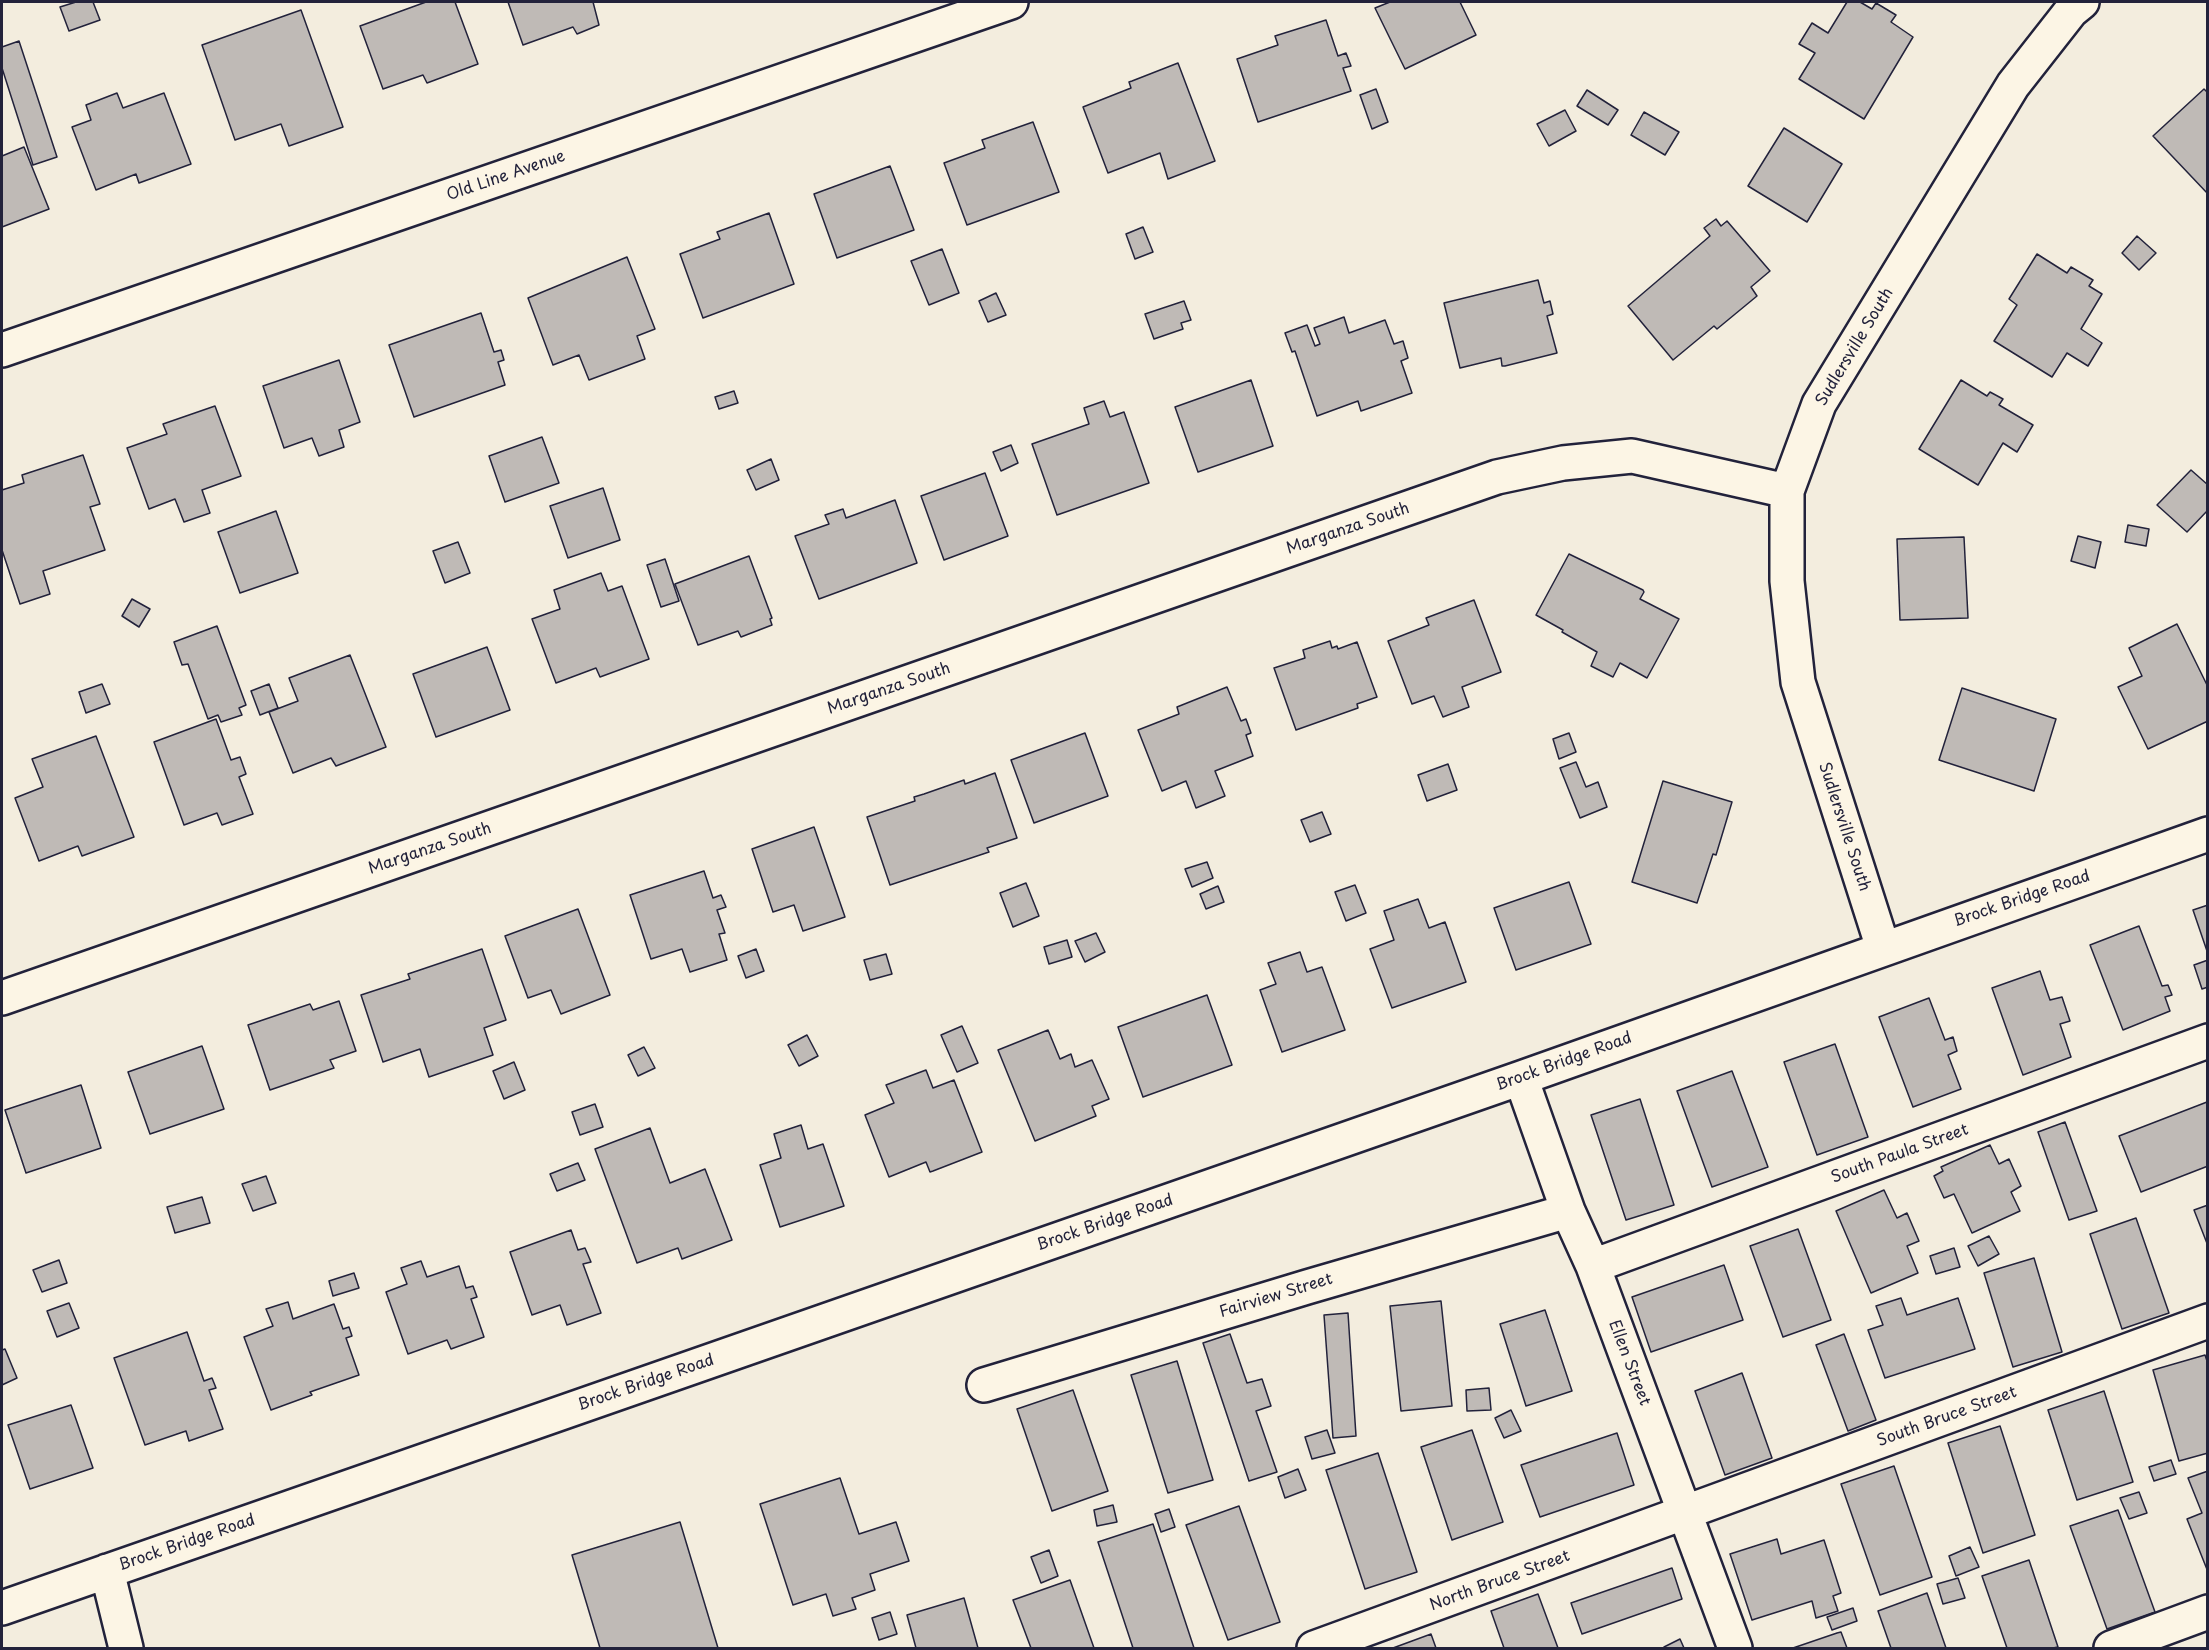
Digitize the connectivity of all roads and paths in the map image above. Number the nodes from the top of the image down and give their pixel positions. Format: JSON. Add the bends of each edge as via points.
{"nodes":[{"id":1,"x":1011,"y":2,"type":"edge"},
{"id":2,"x":2082,"y":2,"type":"edge"},
{"id":3,"x":2,"y":350,"type":"edge"},
{"id":4,"x":1787,"y":491,"type":"junction"},
{"id":5,"x":2208,"y":834,"type":"edge"},
{"id":6,"x":1883,"y":948,"type":"junction"},
{"id":7,"x":2,"y":998,"type":"edge"},
{"id":8,"x":2208,"y":1041,"type":"edge"},
{"id":9,"x":1521,"y":1078,"type":"junction"},
{"id":10,"x":1568,"y":1211,"type":"junction"},
{"id":11,"x":1593,"y":1266,"type":"junction"},
{"id":12,"x":2208,"y":1321,"type":"edge"},
{"id":13,"x":984,"y":1385,"type":"dead end"},
{"id":14,"x":1686,"y":1513,"type":"junction"},
{"id":15,"x":107,"y":1571,"type":"junction"},
{"id":16,"x":2,"y":1608,"type":"edge"},
{"id":17,"x":2208,"y":1612,"type":"edge"},
{"id":18,"x":126,"y":1648,"type":"edge"},
{"id":19,"x":1314,"y":1648,"type":"edge"},
{"id":20,"x":1735,"y":1648,"type":"edge"},
{"id":21,"x":2111,"y":1648,"type":"edge"}],
"edges":[{"from":1,"to":3,"type":"street","name":"Old Line Avenue"},
{"from":2,"to":4,"type":"street","name":"Sudlersville South","via":[[2013,85],[1819,404]]},
{"from":4,"to":6,"type":"street","name":"Sudlersville South","via":[[1787,581],[1798,682]]},
{"from":4,"to":7,"type":"street","name":"Marganza South","via":[[1632,456],[1497,477]]},
{"from":5,"to":6,"type":"street","name":"Brock Bridge Road"},
{"from":6,"to":9,"type":"street","name":"Brock Bridge Road"},
{"from":8,"to":11,"type":"street","name":"South Paula Street"},
{"from":9,"to":10,"type":"street","name":"Ellen Street"},
{"from":9,"to":15,"type":"street","name":"Brock Bridge Road"},
{"from":10,"to":11,"type":"street","name":"Ellen Street"},
{"from":10,"to":13,"type":"street","name":"Fairview Street"},
{"from":11,"to":14,"type":"street","name":"Ellen Street"},
{"from":12,"to":14,"type":"street","name":"South Bruce Street"},
{"from":14,"to":19,"type":"street","name":"North Bruce Street"},
{"from":14,"to":20,"type":"street","name":"Ellen Street"},
{"from":15,"to":16,"type":"street","name":"Brock Bridge Road"},
{"from":15,"to":18,"type":"street"},
{"from":17,"to":21,"type":"street"}]}
